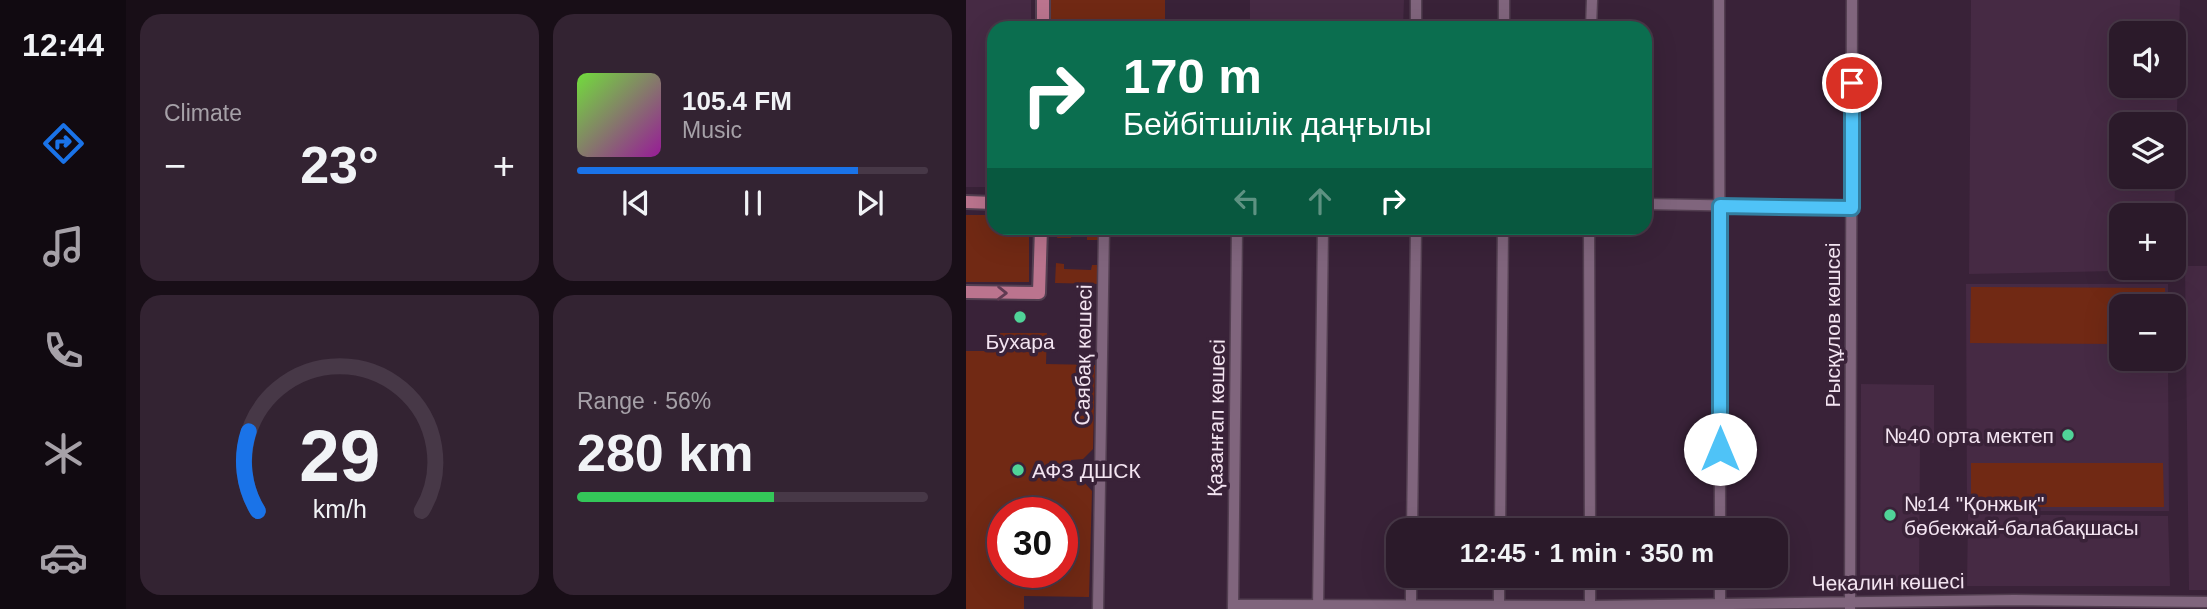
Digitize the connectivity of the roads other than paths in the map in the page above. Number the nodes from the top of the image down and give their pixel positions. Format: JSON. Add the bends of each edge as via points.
{"nodes":[{"id":1,"x":1043,"y":0,"type":"edge"},
{"id":2,"x":1416,"y":0,"type":"edge"},
{"id":3,"x":1504,"y":0,"type":"edge"},
{"id":4,"x":1592,"y":0,"type":"edge"},
{"id":5,"x":1719,"y":0,"type":"edge"},
{"id":6,"x":1852,"y":0,"type":"edge"},
{"id":7,"x":1043,"y":21,"type":"edge"},
{"id":8,"x":1416,"y":21,"type":"edge"},
{"id":9,"x":1504,"y":21,"type":"edge"},
{"id":10,"x":1591,"y":21,"type":"edge"},
{"id":11,"x":966,"y":202,"type":"edge"},
{"id":12,"x":987,"y":203,"type":"edge"},
{"id":13,"x":1652,"y":204,"type":"edge"},
{"id":14,"x":1720,"y":206,"type":"junction"},
{"id":15,"x":1852,"y":208,"type":"junction"},
{"id":16,"x":1041,"y":235,"type":"edge"},
{"id":17,"x":1104,"y":235,"type":"edge"},
{"id":18,"x":1237,"y":235,"type":"edge"},
{"id":19,"x":1323,"y":235,"type":"edge"},
{"id":20,"x":1416,"y":235,"type":"edge"},
{"id":21,"x":1503,"y":235,"type":"edge"},
{"id":22,"x":1590,"y":235,"type":"edge"},
{"id":23,"x":966,"y":292,"type":"edge"},
{"id":24,"x":1412,"y":518,"type":"edge"},
{"id":25,"x":1500,"y":518,"type":"edge"},
{"id":26,"x":1590,"y":518,"type":"edge"},
{"id":27,"x":1720,"y":518,"type":"edge"},
{"id":28,"x":1411,"y":588,"type":"edge"},
{"id":29,"x":1499,"y":588,"type":"edge"},
{"id":30,"x":1590,"y":588,"type":"edge"},
{"id":31,"x":1720,"y":588,"type":"edge"},
{"id":32,"x":2207,"y":602,"type":"edge"},
{"id":33,"x":1850,"y":605,"type":"edge"},
{"id":34,"x":1233,"y":607,"type":"edge"},
{"id":35,"x":1318,"y":607,"type":"edge"},
{"id":36,"x":1499,"y":607,"type":"edge"},
{"id":37,"x":1590,"y":607,"type":"edge"},
{"id":38,"x":1720,"y":607,"type":"edge"},
{"id":39,"x":1410,"y":608,"type":"edge"},
{"id":40,"x":1098,"y":609,"type":"edge"}],
"edges":[{"from":1,"to":7,"type":"main road"},
{"from":2,"to":8,"type":"street"},
{"from":3,"to":9,"type":"street"},
{"from":4,"to":10,"type":"street"},
{"from":5,"to":14,"type":"street"},
{"from":6,"to":15,"type":"street","name":"Рысқұлов көшсеі"},
{"from":11,"to":12,"type":"main road"},
{"from":13,"to":14,"type":"street"},
{"from":14,"to":15,"type":"street"},
{"from":14,"to":27,"type":"street"},
{"from":15,"to":33,"type":"street","name":"Рысқұлов көшсеі"},
{"from":23,"to":16,"type":"main road","one_way":true,"via":[[1039,293]]},
{"from":17,"to":40,"type":"street","name":"Саябақ көшесі"},
{"from":18,"to":34,"type":"street","name":"Қазанғап көшесі"},
{"from":19,"to":35,"type":"street"},
{"from":20,"to":24,"type":"street"},
{"from":21,"to":25,"type":"street"},
{"from":22,"to":26,"type":"street"},
{"from":28,"to":39,"type":"street"},
{"from":29,"to":36,"type":"street"},
{"from":30,"to":37,"type":"street"},
{"from":31,"to":38,"type":"street"},
{"from":32,"to":33,"type":"street","name":"Чекалин көшесі","via":[[2027,600]]},
{"from":33,"to":38,"type":"street","name":"Чекалин көшесі"},
{"from":34,"to":35,"type":"street","name":"Чекалин көшесі"},
{"from":35,"to":39,"type":"street","name":"Чекалин көшесі"},
{"from":36,"to":37,"type":"street","name":"Чекалин көшесі"},
{"from":36,"to":39,"type":"street","name":"Чекалин көшесі"},
{"from":37,"to":38,"type":"street","name":"Чекалин көшесі"}]}
